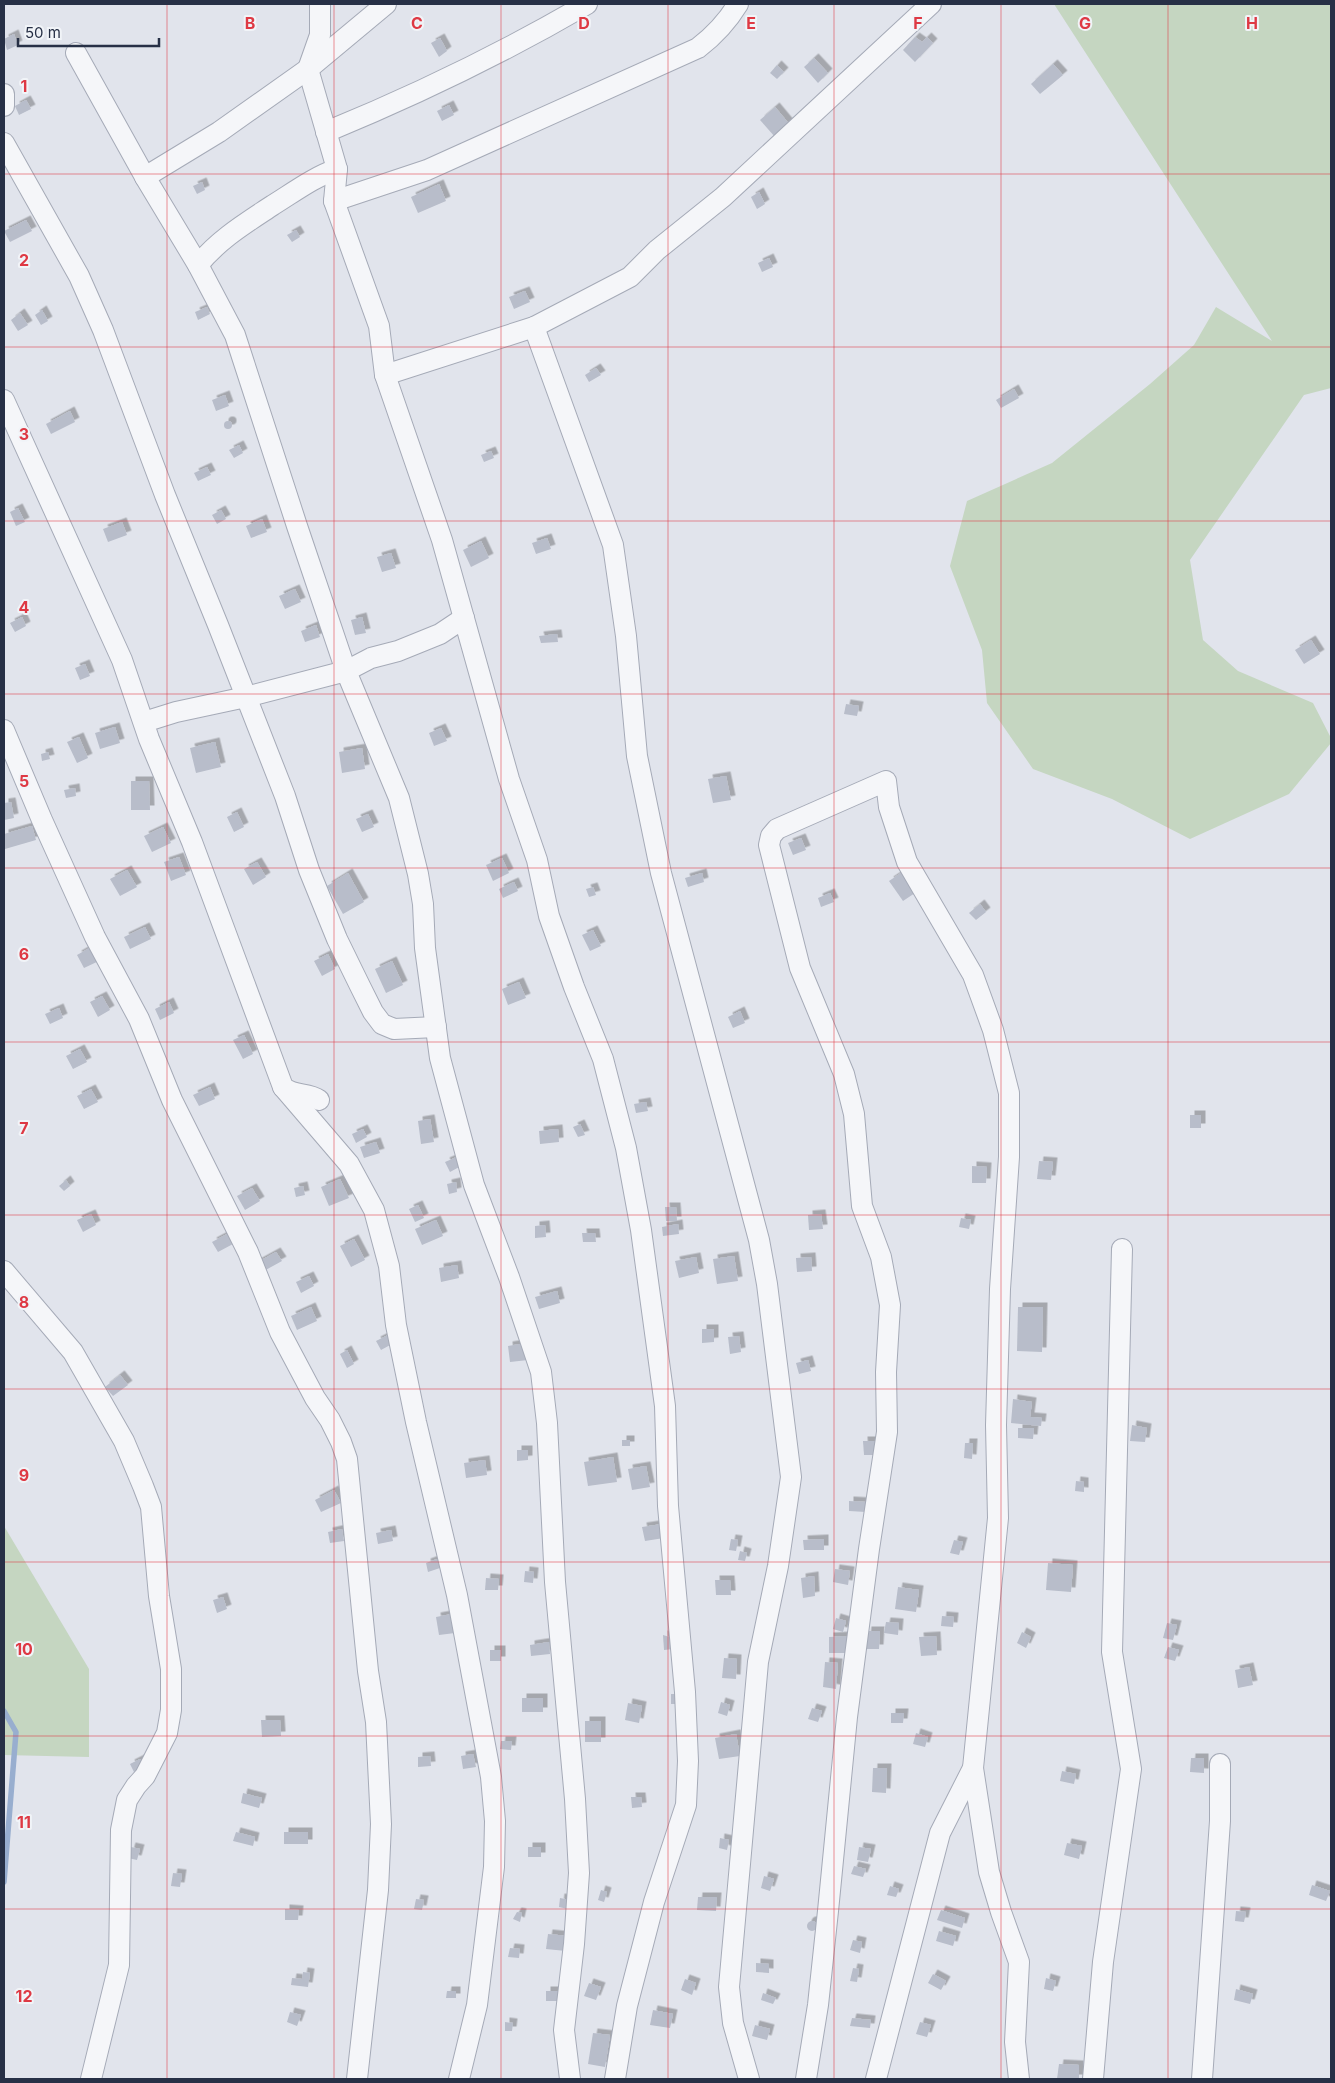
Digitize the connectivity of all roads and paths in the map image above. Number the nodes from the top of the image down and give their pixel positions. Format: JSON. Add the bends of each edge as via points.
{"nodes":[{"id":1,"x":320,"y":4,"type":"edge"},
{"id":2,"x":386,"y":4,"type":"edge"},
{"id":3,"x":587,"y":4,"type":"edge"},
{"id":4,"x":738,"y":4,"type":"edge"},
{"id":5,"x":931,"y":4,"type":"edge"},
{"id":6,"x":76,"y":53,"type":"dead end"},
{"id":7,"x":308,"y":69,"type":"junction"},
{"id":8,"x":4,"y":94,"type":"edge"},
{"id":9,"x":4,"y":106,"type":"edge"},
{"id":10,"x":326,"y":132,"type":"junction"},
{"id":11,"x":4,"y":143,"type":"edge"},
{"id":12,"x":336,"y":169,"type":"junction"},
{"id":13,"x":145,"y":177,"type":"junction"},
{"id":14,"x":334,"y":201,"type":"junction"},
{"id":15,"x":198,"y":265,"type":"junction"},
{"id":16,"x":534,"y":327,"type":"junction"},
{"id":17,"x":385,"y":375,"type":"junction"},
{"id":18,"x":4,"y":400,"type":"edge"},
{"id":19,"x":464,"y":618,"type":"junction"},
{"id":20,"x":346,"y":671,"type":"junction"},
{"id":21,"x":246,"y":697,"type":"junction"},
{"id":22,"x":144,"y":722,"type":"junction"},
{"id":23,"x":4,"y":730,"type":"edge"},
{"id":24,"x":436,"y":1027,"type":"junction"},
{"id":25,"x":283,"y":1087,"type":"junction"},
{"id":26,"x":319,"y":1100,"type":"dead end"},
{"id":27,"x":1122,"y":1249,"type":"dead end"},
{"id":28,"x":4,"y":1271,"type":"edge"},
{"id":29,"x":1220,"y":1764,"type":"dead end"},
{"id":30,"x":973,"y":1768,"type":"junction"},
{"id":31,"x":91,"y":2079,"type":"edge"},
{"id":32,"x":357,"y":2079,"type":"edge"},
{"id":33,"x":459,"y":2079,"type":"edge"},
{"id":34,"x":570,"y":2079,"type":"edge"},
{"id":35,"x":615,"y":2079,"type":"edge"},
{"id":36,"x":749,"y":2079,"type":"edge"},
{"id":37,"x":806,"y":2079,"type":"edge"},
{"id":38,"x":876,"y":2079,"type":"edge"},
{"id":39,"x":1019,"y":2079,"type":"edge"},
{"id":40,"x":1093,"y":2079,"type":"edge"},
{"id":41,"x":1202,"y":2079,"type":"edge"}],
"edges":[{"from":1,"to":7,"type":"street","via":[[320,35]]},
{"from":2,"to":7,"type":"street"},
{"from":3,"to":10,"type":"street","via":[[455,75]]},
{"from":4,"to":14,"type":"street","via":[[715,35],[698,48],[427,170]]},
{"from":5,"to":16,"type":"street","via":[[722,197],[657,250],[630,277]]},
{"from":6,"to":13,"type":"street"},
{"from":7,"to":10,"type":"street"},
{"from":7,"to":13,"type":"street","via":[[219,132]]},
{"from":8,"to":9,"type":"street"},
{"from":10,"to":12,"type":"street"},
{"from":11,"to":21,"type":"street","via":[[80,276]]},
{"from":12,"to":14,"type":"street"},
{"from":12,"to":15,"type":"street","via":[[319,175],[233,231]]},
{"from":13,"to":15,"type":"street"},
{"from":14,"to":17,"type":"street","via":[[379,326]]},
{"from":15,"to":20,"type":"street","via":[[235,335]]},
{"from":16,"to":17,"type":"street"},
{"from":16,"to":36,"type":"street","via":[[612,545],[626,636],[637,756],[662,873],[758,1240],[783,1405],[791,1476],[778,1566],[758,1662],[729,1987],[733,2023]]},
{"from":17,"to":19,"type":"street","via":[[432,507]]},
{"from":18,"to":22,"type":"street","via":[[122,660]]},
{"from":19,"to":20,"type":"street","via":[[440,634],[371,658]]},
{"from":19,"to":35,"type":"street","via":[[509,779],[537,860],[549,916],[603,1059],[624,1139],[641,1230],[665,1406],[668,1506],[687,1720],[686,1805],[654,1902],[628,2006]]},
{"from":20,"to":21,"type":"street"},
{"from":20,"to":24,"type":"street","via":[[399,798],[423,904],[425,948]]},
{"from":21,"to":22,"type":"street"},
{"from":21,"to":24,"type":"street","via":[[336,938],[373,1012],[382,1024],[394,1029]]},
{"from":22,"to":25,"type":"street"},
{"from":23,"to":32,"type":"street","via":[[95,937],[139,1019],[172,1100],[248,1252],[280,1332],[330,1420],[347,1459],[376,1722],[380,1824],[378,1890]]},
{"from":24,"to":34,"type":"street","via":[[440,1058],[474,1184],[510,1277],[541,1372],[547,1423],[555,1582],[575,1799],[578,1873],[564,2030]]},
{"from":25,"to":26,"type":"street","via":[[297,1095],[313,1096]]},
{"from":25,"to":33,"type":"street","via":[[349,1164],[374,1210],[389,1266],[396,1325],[416,1422],[457,1595],[491,1777],[496,1821],[494,1867],[477,2005]]},
{"from":27,"to":40,"type":"street","via":[[1112,1652],[1131,1769],[1103,1962]]},
{"from":28,"to":31,"type":"street","via":[[73,1352],[124,1441],[143,1486],[151,1507],[159,1596],[171,1668],[171,1710],[167,1733],[145,1776],[127,1800],[121,1830],[119,1965]]},
{"from":29,"to":41,"type":"street","via":[[1220,1821]]},
{"from":30,"to":37,"type":"street","via":[[998,1518],[996,1425],[1000,1289],[1009,1157],[1009,1093],[993,1030],[973,975],[907,862],[889,807],[886,781],[777,829],[769,845],[800,968],[844,1074],[854,1114],[862,1206],[881,1256],[890,1305],[887,1432],[868,1549],[822,1967]]},
{"from":30,"to":38,"type":"street","via":[[940,1834]]},
{"from":30,"to":39,"type":"street","via":[[989,1872],[1019,1962],[1015,2042]]}]}
